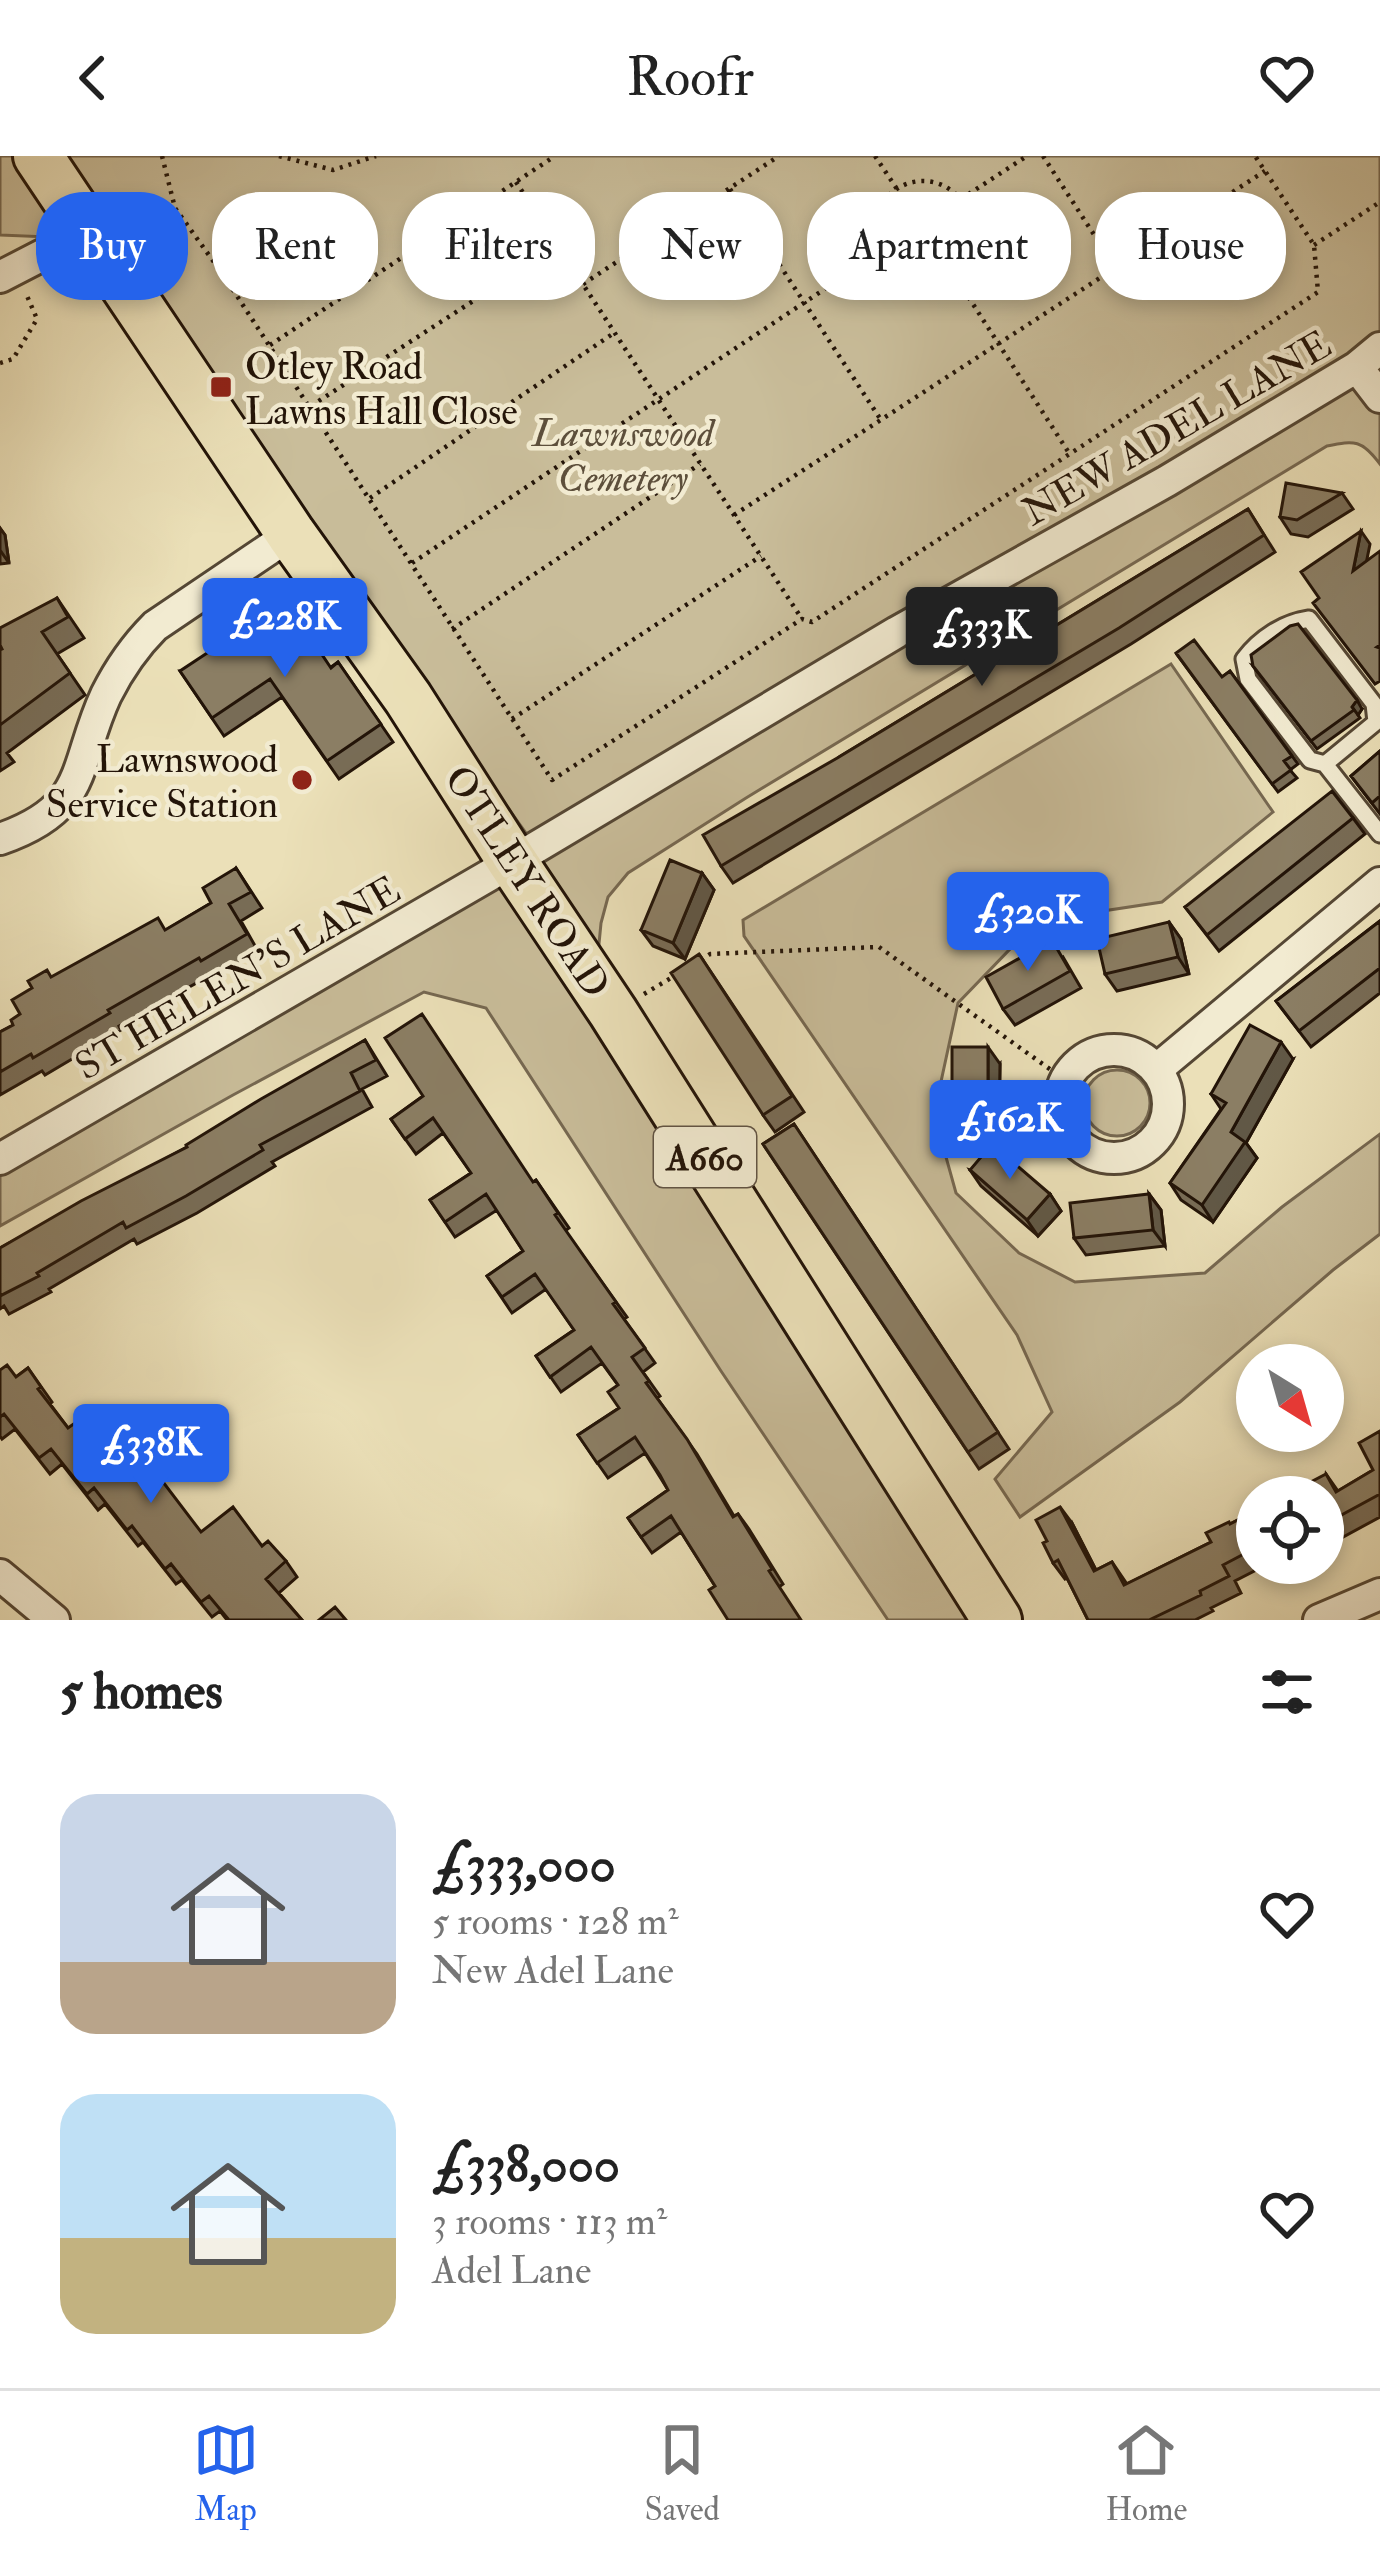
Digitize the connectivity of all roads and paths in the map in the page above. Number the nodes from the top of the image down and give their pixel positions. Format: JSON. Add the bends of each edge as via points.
{"nodes":[{"id":1,"x":38,"y":156,"type":"edge"},
{"id":2,"x":162,"y":156,"type":"edge"},
{"id":3,"x":279,"y":156,"type":"edge"},
{"id":4,"x":376,"y":156,"type":"edge"},
{"id":5,"x":556,"y":156,"type":"edge"},
{"id":6,"x":779,"y":156,"type":"edge"},
{"id":7,"x":874,"y":156,"type":"edge"},
{"id":8,"x":1027,"y":156,"type":"edge"},
{"id":9,"x":1043,"y":156,"type":"edge"},
{"id":10,"x":1256,"y":156,"type":"edge"},
{"id":11,"x":1265,"y":170,"type":"junction"},
{"id":12,"x":516,"y":182,"type":"junction"},
{"id":13,"x":730,"y":188,"type":"junction"},
{"id":14,"x":898,"y":189,"type":"junction"},
{"id":15,"x":61,"y":192,"type":"edge"},
{"id":16,"x":523,"y":192,"type":"edge"},
{"id":17,"x":895,"y":192,"type":"edge"},
{"id":18,"x":953,"y":192,"type":"edge"},
{"id":19,"x":973,"y":192,"type":"edge"},
{"id":20,"x":1232,"y":192,"type":"edge"},
{"id":21,"x":1380,"y":202,"type":"edge"},
{"id":22,"x":1095,"y":236,"type":"edge"},
{"id":23,"x":1314,"y":245,"type":"junction"},
{"id":24,"x":36,"y":258,"type":"edge"},
{"id":25,"x":7,"y":273,"type":"edge"},
{"id":26,"x":595,"y":276,"type":"edge"},
{"id":27,"x":1095,"y":282,"type":"edge"},
{"id":28,"x":133,"y":300,"type":"edge"},
{"id":29,"x":474,"y":300,"type":"edge"},
{"id":30,"x":592,"y":300,"type":"edge"},
{"id":31,"x":808,"y":300,"type":"edge"},
{"id":32,"x":970,"y":300,"type":"edge"},
{"id":33,"x":804,"y":303,"type":"junction"},
{"id":34,"x":614,"y":333,"type":"junction"},
{"id":35,"x":998,"y":344,"type":"junction"},
{"id":36,"x":270,"y":346,"type":"junction"},
{"id":37,"x":1369,"y":357,"type":"edge"},
{"id":38,"x":0,"y":363,"type":"edge"},
{"id":39,"x":1380,"y":397,"type":"edge"},
{"id":40,"x":657,"y":400,"type":"junction"},
{"id":41,"x":309,"y":407,"type":"junction"},
{"id":42,"x":881,"y":420,"type":"junction"},
{"id":43,"x":1070,"y":454,"type":"junction"},
{"id":44,"x":700,"y":464,"type":"junction"},
{"id":45,"x":368,"y":499,"type":"junction"},
{"id":46,"x":734,"y":515,"type":"junction"},
{"id":47,"x":291,"y":534,"type":"junction"},
{"id":48,"x":761,"y":556,"type":"junction"},
{"id":49,"x":410,"y":565,"type":"junction"},
{"id":50,"x":802,"y":619,"type":"junction"},
{"id":51,"x":452,"y":629,"type":"junction"},
{"id":52,"x":512,"y":718,"type":"junction"},
{"id":53,"x":1325,"y":764,"type":"junction"},
{"id":54,"x":1380,"y":834,"type":"edge"},
{"id":55,"x":0,"y":838,"type":"edge"},
{"id":56,"x":512,"y":861,"type":"junction"},
{"id":57,"x":1380,"y":884,"type":"edge"},
{"id":58,"x":614,"y":1012,"type":"junction"},
{"id":59,"x":1156,"y":1070,"type":"junction"},
{"id":60,"x":1065,"y":1080,"type":"junction"},
{"id":61,"x":0,"y":1159,"type":"edge"},
{"id":62,"x":0,"y":1575,"type":"edge"},
{"id":63,"x":1380,"y":1594,"type":"edge"},
{"id":64,"x":54,"y":1620,"type":"edge"},
{"id":65,"x":998,"y":1620,"type":"edge"},
{"id":66,"x":1319,"y":1620,"type":"edge"}],
"edges":[{"from":1,"to":15,"type":"highway","name":"OTLEY ROAD","number":"A660"},
{"from":2,"to":36,"type":"path","via":[[175,208]]},
{"from":3,"to":4,"type":"path","via":[[332,170]]},
{"from":5,"to":12,"type":"path"},
{"from":6,"to":13,"type":"path"},
{"from":7,"to":14,"type":"path"},
{"from":8,"to":19,"type":"path"},
{"from":9,"to":22,"type":"path"},
{"from":10,"to":11,"type":"path"},
{"from":11,"to":20,"type":"path"},
{"from":11,"to":23,"type":"path"},
{"from":12,"to":16,"type":"path"},
{"from":12,"to":36,"type":"path"},
{"from":13,"to":26,"type":"path"},
{"from":13,"to":33,"type":"path"},
{"from":14,"to":17,"type":"path"},
{"from":14,"to":18,"type":"path","via":[[919,181]]},
{"from":21,"to":23,"type":"path"},
{"from":23,"to":43,"type":"path","via":[[1318,292]]},
{"from":24,"to":25,"type":"street"},
{"from":25,"to":38,"type":"path","via":[[37,319],[13,359]]},
{"from":27,"to":35,"type":"path"},
{"from":28,"to":47,"type":"highway","name":"OTLEY ROAD","number":"A660"},
{"from":29,"to":41,"type":"path"},
{"from":30,"to":34,"type":"path"},
{"from":31,"to":33,"type":"path"},
{"from":32,"to":35,"type":"path"},
{"from":33,"to":40,"type":"path"},
{"from":33,"to":42,"type":"path"},
{"from":34,"to":40,"type":"path"},
{"from":34,"to":45,"type":"path"},
{"from":35,"to":42,"type":"path"},
{"from":35,"to":43,"type":"path"},
{"from":36,"to":41,"type":"path"},
{"from":37,"to":39,"type":"street"},
{"from":37,"to":56,"type":"street","name":"NEW ADEL LANE"},
{"from":40,"to":44,"type":"path"},
{"from":40,"to":49,"type":"path"},
{"from":41,"to":45,"type":"path"},
{"from":42,"to":46,"type":"path"},
{"from":43,"to":50,"type":"path","via":[[812,622]]},
{"from":44,"to":46,"type":"path"},
{"from":44,"to":51,"type":"path"},
{"from":45,"to":49,"type":"path"},
{"from":46,"to":48,"type":"path"},
{"from":47,"to":55,"type":"street","via":[[137,644],[105,697],[69,794],[47,816]]},
{"from":47,"to":56,"type":"highway","name":"OTLEY ROAD","number":"A660"},
{"from":48,"to":50,"type":"path"},
{"from":48,"to":52,"type":"path"},
{"from":49,"to":51,"type":"path"},
{"from":50,"to":52,"type":"path","via":[[552,780]]},
{"from":51,"to":52,"type":"path"},
{"from":53,"to":53,"type":"lane","via":[[1310,760],[1248,679],[1244,659],[1289,622],[1309,619],[1374,704],[1376,722]]},
{"from":53,"to":54,"type":"lane"},
{"from":56,"to":58,"type":"highway","name":"OTLEY ROAD","number":"A660"},
{"from":56,"to":61,"type":"street","name":"ST HELEN'S LANE"},
{"from":57,"to":59,"type":"street"},
{"from":58,"to":60,"type":"path","via":[[710,954],[879,947]]},
{"from":58,"to":65,"type":"highway","name":"OTLEY ROAD","number":"A660"},
{"from":59,"to":60,"type":"street","via":[[1114,1050],[1076,1065]]},
{"from":59,"to":60,"type":"street","via":[[1165,1085],[1165,1123],[1156,1139],[1116,1159],[1089,1153],[1067,1133],[1060,1107]]},
{"from":62,"to":64,"type":"street"},
{"from":63,"to":66,"type":"street"}]}
